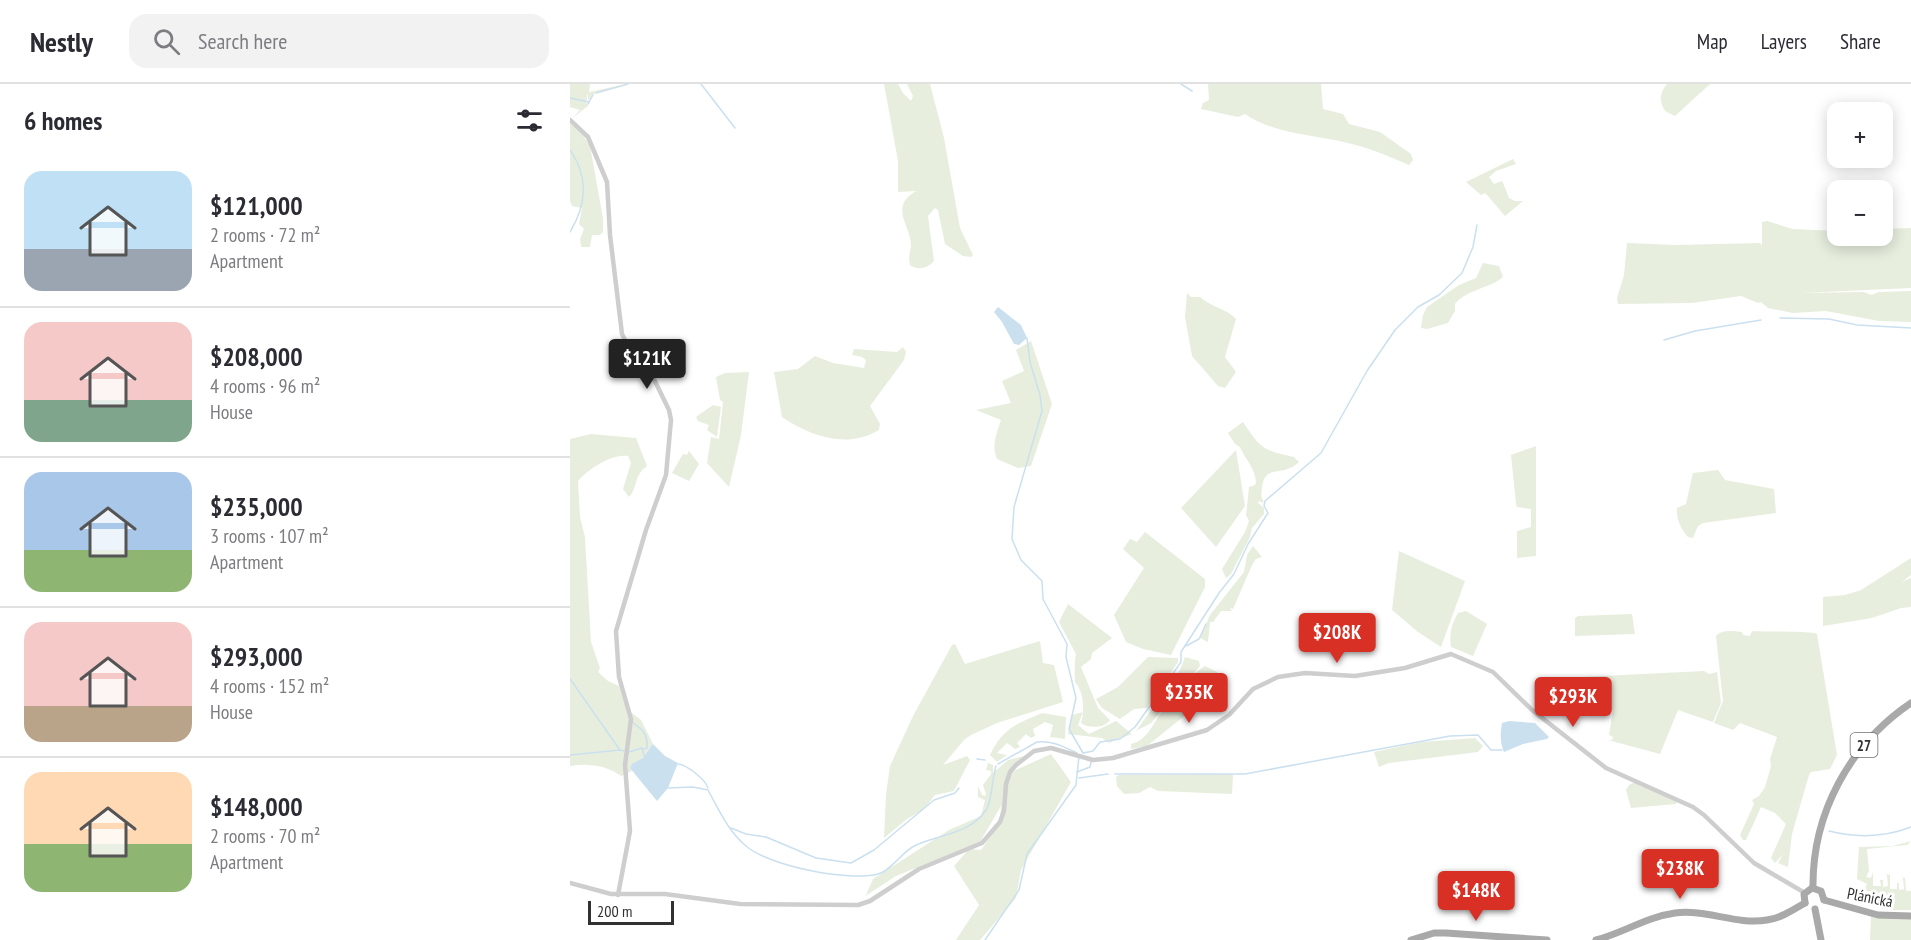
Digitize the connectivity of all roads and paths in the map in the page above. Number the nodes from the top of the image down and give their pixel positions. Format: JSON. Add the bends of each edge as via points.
{"nodes":[{"id":1,"x":570,"y":120,"type":"edge"},
{"id":2,"x":1911,"y":704,"type":"edge"},
{"id":3,"x":570,"y":883,"type":"edge"},
{"id":4,"x":1813,"y":888,"type":"junction"},
{"id":5,"x":1805,"y":893,"type":"junction"},
{"id":6,"x":618,"y":895,"type":"junction"},
{"id":7,"x":1824,"y":900,"type":"junction"},
{"id":8,"x":1805,"y":903,"type":"junction"},
{"id":9,"x":1815,"y":909,"type":"junction"},
{"id":10,"x":1911,"y":916,"type":"edge"},
{"id":11,"x":1411,"y":940,"type":"edge"},
{"id":12,"x":1547,"y":940,"type":"edge"},
{"id":13,"x":1596,"y":940,"type":"edge"},
{"id":14,"x":1821,"y":940,"type":"edge"}],
"edges":[{"from":1,"to":6,"type":"street","via":[[588,137],[607,182],[622,334],[630,350],[649,369],[671,420],[666,475],[616,631],[619,680],[631,719],[625,765],[630,831]]},
{"from":2,"to":4,"type":"main road","number":"27","via":[[1869,739],[1839,781],[1820,831]]},
{"from":3,"to":6,"type":"street"},
{"from":4,"to":5,"type":"main road"},
{"from":4,"to":7,"type":"main road","via":[[1821,891]]},
{"from":5,"to":6,"type":"street","via":[[1754,863],[1689,805],[1606,768],[1532,711],[1493,672],[1456,655],[1444,655],[1406,668],[1355,676],[1287,674],[1253,689],[1229,715],[1207,730],[1113,758],[1079,758],[1044,748],[1016,765],[1008,778],[1000,822],[982,843],[920,869],[858,905],[740,904],[656,893]]},
{"from":5,"to":8,"type":"main road"},
{"from":7,"to":9,"type":"main road"},
{"from":7,"to":10,"type":"main road","name":"Plánická","via":[[1878,915]]},
{"from":8,"to":9,"type":"main road"},
{"from":8,"to":13,"type":"main road","via":[[1774,918],[1752,921],[1680,912],[1651,918]]},
{"from":9,"to":14,"type":"main road"},
{"from":11,"to":12,"type":"main road","via":[[1446,933]]}]}
